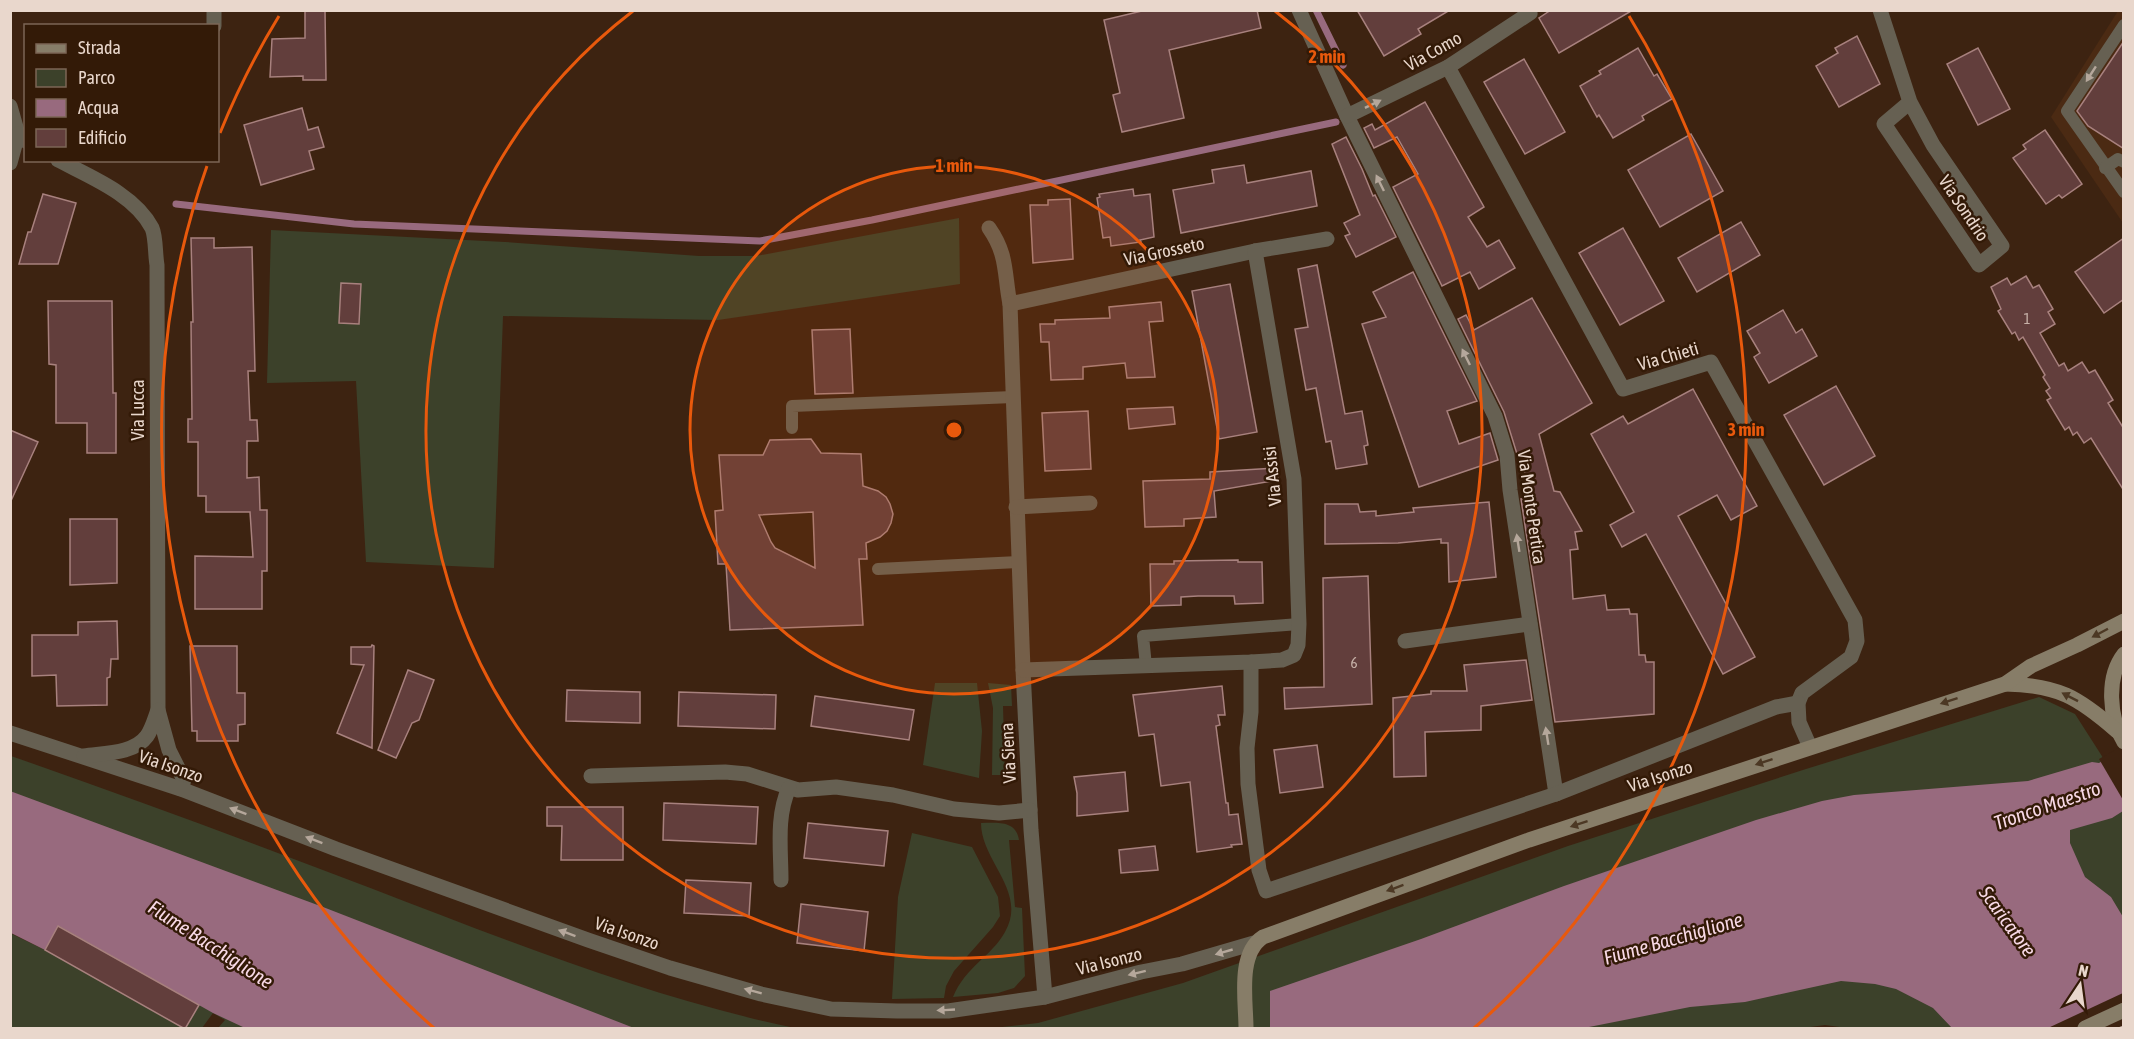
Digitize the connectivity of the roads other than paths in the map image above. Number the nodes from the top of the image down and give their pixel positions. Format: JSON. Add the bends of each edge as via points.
{"nodes":[{"id":1,"x":1299,"y":10,"type":"edge"},
{"id":2,"x":1529,"y":10,"type":"edge"},
{"id":3,"x":1880,"y":10,"type":"edge"},
{"id":4,"x":2124,"y":25,"type":"edge"},
{"id":5,"x":1448,"y":67,"type":"junction"},
{"id":6,"x":1910,"y":102,"type":"junction"},
{"id":7,"x":10,"y":106,"type":"edge"},
{"id":8,"x":1347,"y":116,"type":"junction"},
{"id":9,"x":22,"y":138,"type":"edge"},
{"id":10,"x":62,"y":162,"type":"edge"},
{"id":11,"x":2124,"y":162,"type":"edge"},
{"id":12,"x":10,"y":163,"type":"edge"},
{"id":13,"x":2105,"y":168,"type":"junction"},
{"id":14,"x":2124,"y":192,"type":"edge"},
{"id":15,"x":989,"y":228,"type":"dead end"},
{"id":16,"x":1327,"y":239,"type":"dead end"},
{"id":17,"x":1255,"y":251,"type":"junction"},
{"id":18,"x":1010,"y":304,"type":"junction"},
{"id":19,"x":1013,"y":397,"type":"junction"},
{"id":20,"x":792,"y":428,"type":"dead end"},
{"id":21,"x":1090,"y":503,"type":"dead end"},
{"id":22,"x":1016,"y":507,"type":"junction"},
{"id":23,"x":1019,"y":561,"type":"junction"},
{"id":24,"x":878,"y":569,"type":"dead end"},
{"id":25,"x":2124,"y":621,"type":"edge"},
{"id":26,"x":1299,"y":624,"type":"junction"},
{"id":27,"x":1530,"y":624,"type":"junction"},
{"id":28,"x":1405,"y":641,"type":"dead end"},
{"id":29,"x":2124,"y":654,"type":"edge"},
{"id":30,"x":1251,"y":662,"type":"junction"},
{"id":31,"x":1146,"y":666,"type":"junction"},
{"id":32,"x":1023,"y":670,"type":"junction"},
{"id":33,"x":2006,"y":684,"type":"junction"},
{"id":34,"x":1798,"y":703,"type":"junction"},
{"id":35,"x":158,"y":710,"type":"junction"},
{"id":36,"x":10,"y":734,"type":"edge"},
{"id":37,"x":2120,"y":737,"type":"edge"},
{"id":38,"x":1810,"y":747,"type":"junction"},
{"id":39,"x":80,"y":757,"type":"junction"},
{"id":40,"x":591,"y":776,"type":"dead end"},
{"id":41,"x":789,"y":788,"type":"junction"},
{"id":42,"x":181,"y":789,"type":"junction"},
{"id":43,"x":1556,"y":794,"type":"junction"},
{"id":44,"x":1030,"y":810,"type":"junction"},
{"id":45,"x":781,"y":880,"type":"dead end"},
{"id":46,"x":1251,"y":948,"type":"junction"},
{"id":47,"x":1045,"y":997,"type":"junction"},
{"id":48,"x":2124,"y":1010,"type":"edge"},
{"id":49,"x":1246,"y":1029,"type":"edge"},
{"id":50,"x":2085,"y":1029,"type":"edge"}],
"edges":[{"from":1,"to":8,"type":"street","name":"Via Monte Pertica"},
{"from":2,"to":5,"type":"street","name":"Via Como","via":[[1530,13]]},
{"from":3,"to":6,"type":"street","name":"Via Sondrio"},
{"from":4,"to":13,"type":"lane","one_way":true,"via":[[2067,111]]},
{"from":8,"to":5,"type":"street","name":"Via Como","one_way":true},
{"from":5,"to":34,"type":"street","name":"Via Chieti","via":[[1623,389],[1710,363],[1855,620],[1857,641],[1851,657],[1802,693]]},
{"from":6,"to":6,"type":"street","name":"Via Sondrio","via":[[1884,124],[1979,265],[2002,246],[1933,145]]},
{"from":7,"to":9,"type":"street"},
{"from":27,"to":8,"type":"street","name":"Via Monte Pertica","one_way":true,"via":[[1507,455],[1495,416]]},
{"from":9,"to":12,"type":"street"},
{"from":10,"to":35,"type":"street","name":"Via Lucca","via":[[134,204],[153,229],[157,265]]},
{"from":11,"to":13,"type":"lane","via":[[2118,159]]},
{"from":13,"to":14,"type":"lane"},
{"from":15,"to":18,"type":"street","name":"Via Siena","via":[[1004,256]]},
{"from":16,"to":17,"type":"street","name":"Via Grosseto"},
{"from":17,"to":18,"type":"street","name":"Via Grosseto"},
{"from":17,"to":26,"type":"street","name":"Via Assisi","via":[[1294,479]]},
{"from":18,"to":19,"type":"street","name":"Via Siena"},
{"from":19,"to":20,"type":"lane","via":[[792,406]]},
{"from":19,"to":22,"type":"street","name":"Via Siena"},
{"from":21,"to":22,"type":"street"},
{"from":22,"to":23,"type":"street","name":"Via Siena"},
{"from":23,"to":24,"type":"lane"},
{"from":23,"to":32,"type":"street","name":"Via Siena"},
{"from":25,"to":33,"type":"main road","name":"Via Isonzo","one_way":true,"via":[[2031,666]]},
{"from":26,"to":30,"type":"street","name":"Via Assisi","via":[[1294,655],[1282,660]]},
{"from":26,"to":31,"type":"lane","via":[[1143,636]]},
{"from":27,"to":28,"type":"street"},
{"from":43,"to":27,"type":"street","name":"Via Monte Pertica","one_way":true},
{"from":29,"to":37,"type":"main road","via":[[2114,672],[2111,690]]},
{"from":30,"to":31,"type":"street","name":"Via Assisi"},
{"from":30,"to":43,"type":"street","via":[[1248,784],[1259,870],[1266,891]]},
{"from":31,"to":32,"type":"street","name":"Via Assisi"},
{"from":32,"to":44,"type":"street","name":"Via Siena"},
{"from":37,"to":33,"type":"main road","one_way":true,"via":[[2096,712],[2055,690]]},
{"from":33,"to":38,"type":"main road","name":"Via Isonzo","one_way":true},
{"from":34,"to":38,"type":"street","via":[[1799,722]]},
{"from":34,"to":43,"type":"street","via":[[1776,707]]},
{"from":35,"to":39,"type":"street","name":"Via Lucca","via":[[148,735],[133,747]]},
{"from":35,"to":42,"type":"street","name":"Via Lucca","via":[[169,750],[184,780]]},
{"from":36,"to":39,"type":"street","name":"Via Isonzo"},
{"from":38,"to":46,"type":"main road","name":"Via Isonzo","one_way":true,"via":[[1528,840],[1291,926]]},
{"from":39,"to":42,"type":"street","name":"Via Isonzo"},
{"from":40,"to":41,"type":"street","via":[[725,772],[747,774]]},
{"from":41,"to":44,"type":"street","via":[[836,787],[954,809],[999,813]]},
{"from":41,"to":45,"type":"street","via":[[781,822]]},
{"from":47,"to":42,"type":"street","name":"Via Isonzo","one_way":true,"via":[[948,1011],[897,1011],[831,1009],[760,994],[588,940]]},
{"from":44,"to":47,"type":"street","name":"Via Siena"},
{"from":46,"to":47,"type":"street","name":"Via Isonzo","one_way":true},
{"from":46,"to":49,"type":"main road","via":[[1245,965]]},
{"from":48,"to":50,"type":"main road"}]}
